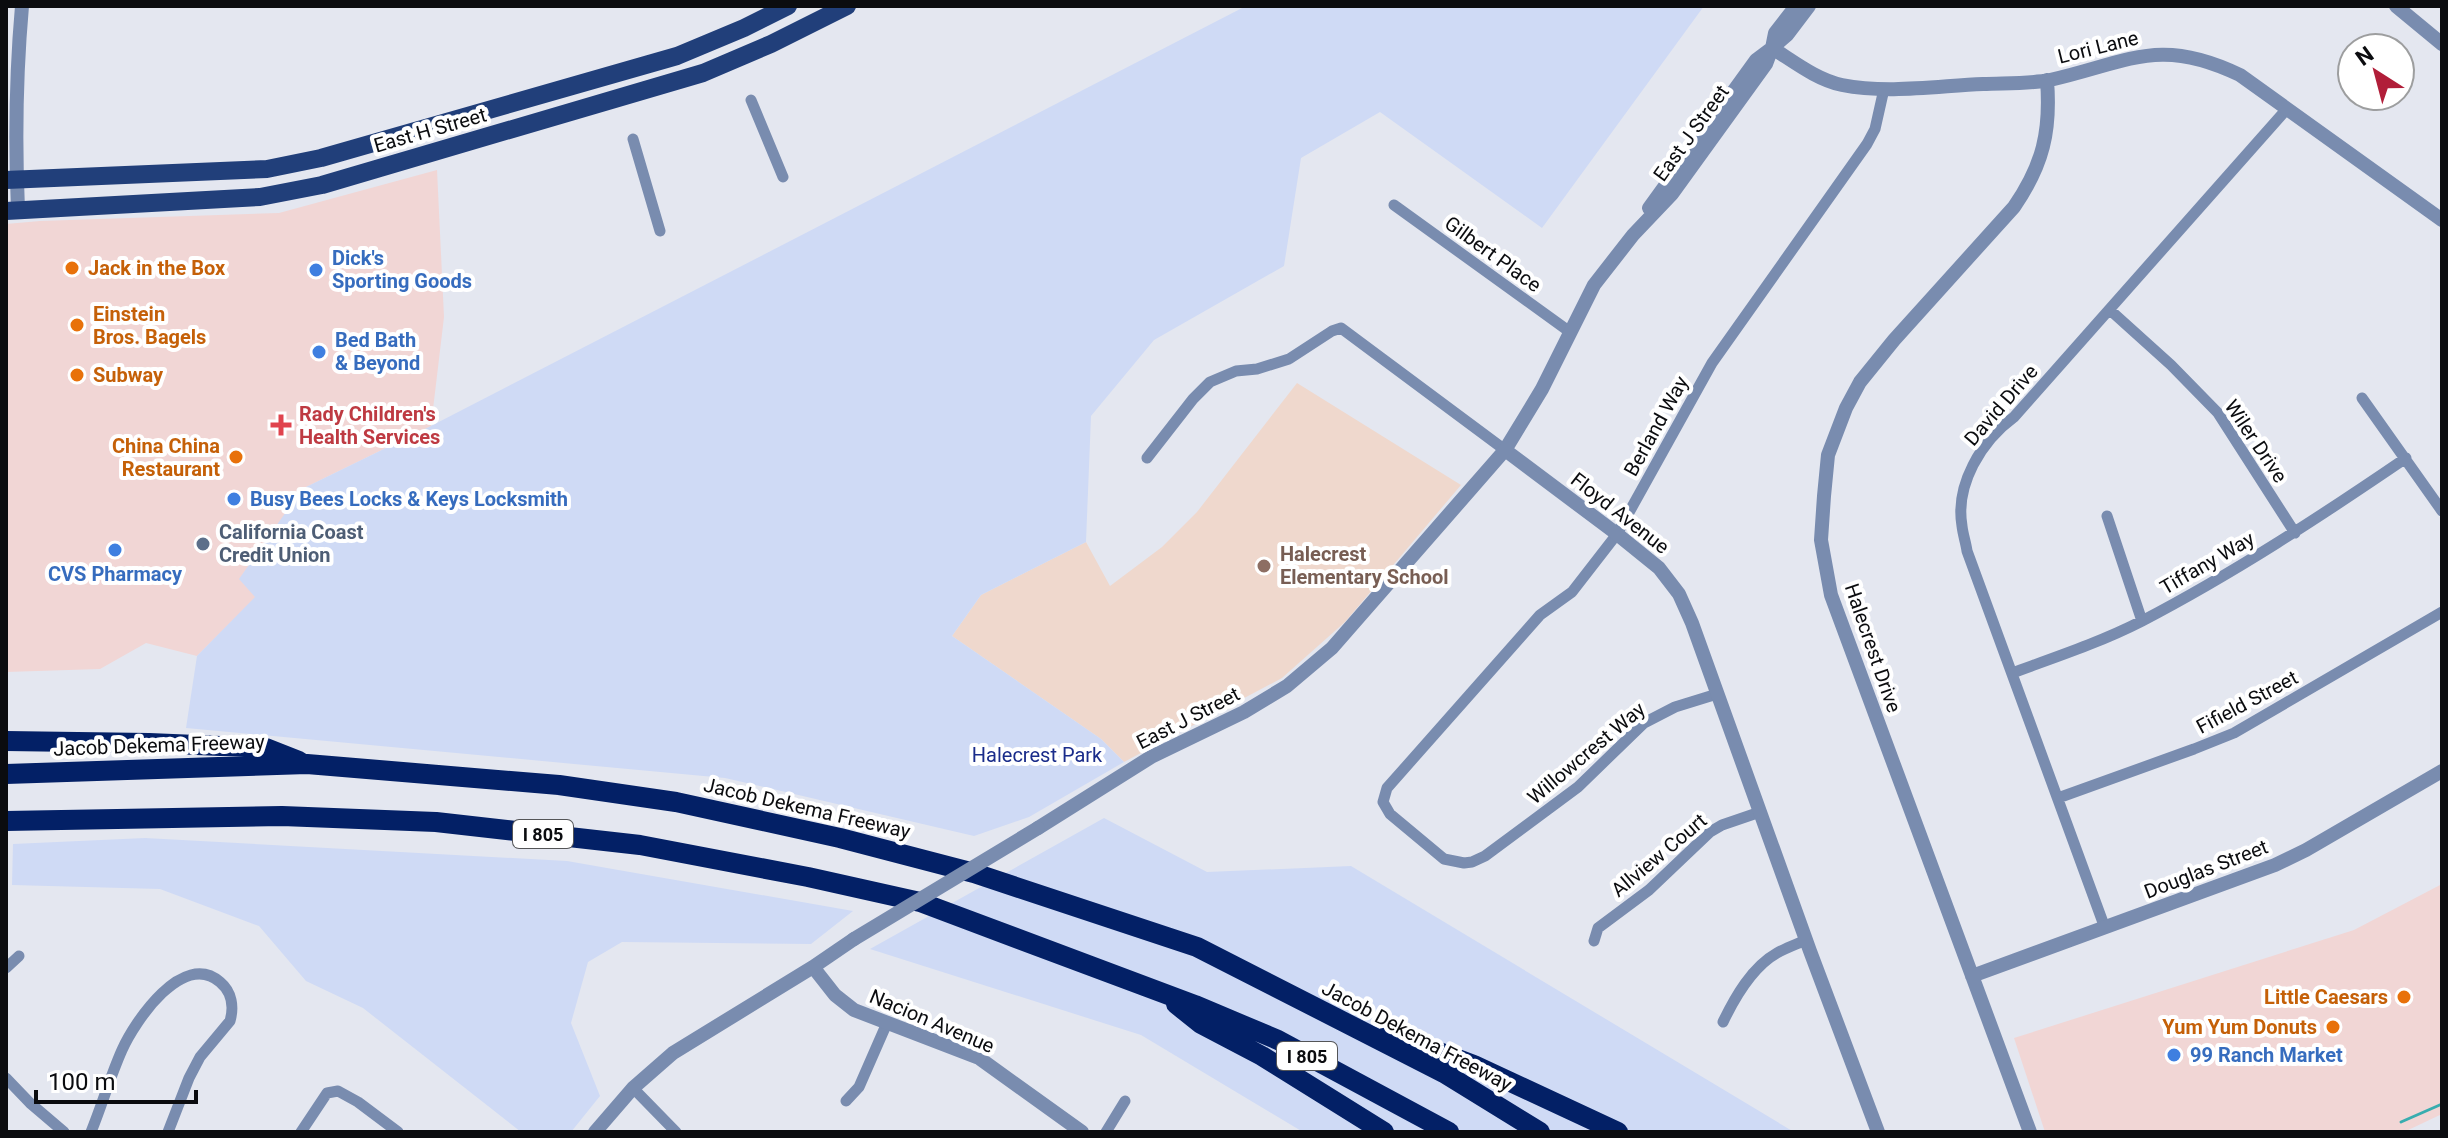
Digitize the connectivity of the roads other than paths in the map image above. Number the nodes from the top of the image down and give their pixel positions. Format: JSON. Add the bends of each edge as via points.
{"nodes":[{"id":1,"x":22,"y":6,"type":"edge"},
{"id":2,"x":788,"y":6,"type":"edge"},
{"id":3,"x":847,"y":6,"type":"edge"},
{"id":4,"x":1796,"y":6,"type":"edge"},
{"id":5,"x":1809,"y":6,"type":"edge"},
{"id":6,"x":2396,"y":6,"type":"edge"},
{"id":7,"x":2442,"y":43,"type":"edge"},
{"id":8,"x":1772,"y":48,"type":"junction"},
{"id":9,"x":2047,"y":80,"type":"junction"},
{"id":10,"x":1884,"y":89,"type":"junction"},
{"id":11,"x":751,"y":100,"type":"dead end"},
{"id":12,"x":2286,"y":110,"type":"junction"},
{"id":13,"x":633,"y":139,"type":"dead end"},
{"id":14,"x":783,"y":177,"type":"dead end"},
{"id":15,"x":11,"y":180,"type":"edge"},
{"id":16,"x":1394,"y":205,"type":"dead end"},
{"id":17,"x":12,"y":211,"type":"edge"},
{"id":18,"x":2442,"y":220,"type":"edge"},
{"id":19,"x":660,"y":231,"type":"dead end"},
{"id":20,"x":2110,"y":310,"type":"junction"},
{"id":21,"x":1570,"y":332,"type":"junction"},
{"id":22,"x":2362,"y":398,"type":"dead end"},
{"id":23,"x":1505,"y":450,"type":"junction"},
{"id":24,"x":1147,"y":458,"type":"dead end"},
{"id":25,"x":2406,"y":458,"type":"junction"},
{"id":26,"x":2442,"y":511,"type":"edge"},
{"id":27,"x":2107,"y":516,"type":"dead end"},
{"id":28,"x":2295,"y":533,"type":"junction"},
{"id":29,"x":1617,"y":534,"type":"junction"},
{"id":30,"x":2442,"y":612,"type":"edge"},
{"id":31,"x":2142,"y":621,"type":"junction"},
{"id":32,"x":2012,"y":673,"type":"junction"},
{"id":33,"x":1717,"y":694,"type":"junction"},
{"id":34,"x":6,"y":741,"type":"edge"},
{"id":35,"x":307,"y":764,"type":"junction"},
{"id":36,"x":2442,"y":771,"type":"edge"},
{"id":37,"x":6,"y":774,"type":"edge"},
{"id":38,"x":1387,"y":788,"type":"joint"},
{"id":39,"x":2058,"y":798,"type":"junction"},
{"id":40,"x":1760,"y":812,"type":"junction"},
{"id":41,"x":6,"y":821,"type":"edge"},
{"id":42,"x":2105,"y":928,"type":"junction"},
{"id":43,"x":1806,"y":940,"type":"junction"},
{"id":44,"x":1594,"y":941,"type":"dead end"},
{"id":45,"x":19,"y":956,"type":"dead end"},
{"id":46,"x":813,"y":967,"type":"junction"},
{"id":47,"x":6,"y":968,"type":"edge"},
{"id":48,"x":1972,"y":976,"type":"junction"},
{"id":49,"x":1160,"y":992,"type":"junction"},
{"id":50,"x":1292,"y":996,"type":"junction"},
{"id":51,"x":1723,"y":1022,"type":"dead end"},
{"id":52,"x":887,"y":1023,"type":"junction"},
{"id":53,"x":6,"y":1078,"type":"edge"},
{"id":54,"x":633,"y":1088,"type":"junction"},
{"id":55,"x":846,"y":1101,"type":"dead end"},
{"id":56,"x":1125,"y":1101,"type":"dead end"},
{"id":57,"x":2027,"y":1131,"type":"edge"},
{"id":58,"x":64,"y":1132,"type":"edge"},
{"id":59,"x":91,"y":1132,"type":"edge"},
{"id":60,"x":168,"y":1132,"type":"edge"},
{"id":61,"x":301,"y":1132,"type":"edge"},
{"id":62,"x":398,"y":1132,"type":"edge"},
{"id":63,"x":595,"y":1132,"type":"edge"},
{"id":64,"x":676,"y":1132,"type":"edge"},
{"id":65,"x":1082,"y":1132,"type":"edge"},
{"id":66,"x":1106,"y":1132,"type":"edge"},
{"id":67,"x":1384,"y":1132,"type":"edge"},
{"id":68,"x":1449,"y":1132,"type":"edge"},
{"id":69,"x":1540,"y":1132,"type":"edge"},
{"id":70,"x":1618,"y":1132,"type":"edge"},
{"id":71,"x":1878,"y":1132,"type":"edge"}],
"edges":[{"from":1,"to":15,"type":"street"},
{"from":2,"to":15,"type":"main road","name":"East H Street","via":[[677,56],[321,158],[267,169]]},
{"from":3,"to":17,"type":"main road","name":"East H Street","via":[[703,73],[322,185],[260,197]]},
{"from":4,"to":8,"type":"street","name":"East J Street","via":[[1775,33]]},
{"from":5,"to":8,"type":"street","name":"East J Street"},
{"from":6,"to":7,"type":"street"},
{"from":8,"to":10,"type":"street","name":"Lori Lane","via":[[1840,85]]},
{"from":8,"to":21,"type":"street","name":"East J Street","via":[[1756,60],[1663,186],[1587,296]]},
{"from":9,"to":10,"type":"street","name":"Lori Lane"},
{"from":9,"to":12,"type":"street","name":"Lori Lane","via":[[2128,58],[2183,55],[2240,75]]},
{"from":9,"to":48,"type":"street","name":"Halecrest Drive","via":[[2046,137],[2030,182],[2014,207],[1860,382],[1828,455],[1824,496],[1821,540],[1831,595]]},
{"from":10,"to":29,"type":"street","name":"Berland Way","via":[[1867,144],[1712,363]]},
{"from":11,"to":14,"type":"street"},
{"from":12,"to":18,"type":"street","name":"Lori Lane"},
{"from":12,"to":20,"type":"street","name":"David Drive"},
{"from":13,"to":19,"type":"street"},
{"from":15,"to":17,"type":"street"},
{"from":16,"to":21,"type":"street","name":"Gilbert Place"},
{"from":20,"to":28,"type":"street","name":"Wiler Drive","via":[[2218,413]]},
{"from":20,"to":32,"type":"street","name":"David Drive","via":[[1988,441],[1962,493],[1967,551]]},
{"from":21,"to":23,"type":"street","name":"East J Street"},
{"from":22,"to":25,"type":"street"},
{"from":23,"to":24,"type":"street","name":"Floyd Avenue","via":[[1341,328],[1289,359],[1210,382]]},
{"from":23,"to":29,"type":"street","name":"Floyd Avenue"},
{"from":23,"to":46,"type":"street","name":"East J Street","bridge":true,"via":[[1359,619],[1320,661],[1287,686],[1151,757]]},
{"from":25,"to":26,"type":"street"},
{"from":25,"to":28,"type":"street","name":"Tiffany Way"},
{"from":27,"to":31,"type":"street"},
{"from":28,"to":31,"type":"street","name":"Tiffany Way"},
{"from":29,"to":33,"type":"street","name":"Floyd Avenue","via":[[1659,568],[1679,594]]},
{"from":29,"to":38,"type":"street","name":"Berland Way","via":[[1572,592],[1540,615]]},
{"from":30,"to":39,"type":"street","name":"Fifield Street","via":[[2234,733]]},
{"from":31,"to":32,"type":"street","name":"Tiffany Way"},
{"from":32,"to":39,"type":"street","name":"David Drive"},
{"from":33,"to":38,"type":"street","name":"Willowcrest Way","via":[[1644,723],[1578,787],[1472,862],[1444,859],[1390,814],[1383,802]]},
{"from":33,"to":40,"type":"street","name":"Floyd Avenue"},
{"from":34,"to":35,"type":"highway","via":[[266,748]]},
{"from":35,"to":37,"type":"highway","name":"Jacob Dekema Freeway","number":"I 805"},
{"from":35,"to":50,"type":"highway","name":"Jacob Dekema Freeway","number":"I 805","via":[[574,787],[676,802],[840,838],[974,873],[1197,947]]},
{"from":36,"to":42,"type":"street","name":"Douglas Street","via":[[2275,865]]},
{"from":39,"to":42,"type":"street","name":"David Drive"},
{"from":40,"to":43,"type":"street","name":"Floyd Avenue"},
{"from":40,"to":44,"type":"street","name":"Allview Court","via":[[1710,832],[1649,890],[1598,928]]},
{"from":41,"to":49,"type":"highway","number":"I 805","via":[[282,816],[436,822],[640,845],[920,902]]},
{"from":42,"to":48,"type":"street","name":"Douglas Street"},
{"from":43,"to":51,"type":"street","via":[[1763,964],[1735,997]]},
{"from":43,"to":71,"type":"street","name":"Floyd Avenue"},
{"from":45,"to":47,"type":"street"},
{"from":46,"to":52,"type":"street","name":"Nacion Avenue","via":[[844,1003]]},
{"from":46,"to":54,"type":"street","name":"East J Street","via":[[673,1053]]},
{"from":48,"to":57,"type":"street","name":"Halecrest Drive"},
{"from":49,"to":67,"type":"highway","via":[[1201,1024]]},
{"from":49,"to":68,"type":"highway","number":"I 805","via":[[1278,1040]]},
{"from":50,"to":69,"type":"highway","name":"Jacob Dekema Freeway","number":"I 805","via":[[1444,1073]]},
{"from":50,"to":70,"type":"highway","via":[[1474,1065]]},
{"from":52,"to":55,"type":"street","via":[[859,1087]]},
{"from":52,"to":65,"type":"street","name":"Nacion Avenue","via":[[979,1058]]},
{"from":53,"to":58,"type":"street"},
{"from":54,"to":63,"type":"street","name":"East J Street"},
{"from":54,"to":64,"type":"street"},
{"from":56,"to":66,"type":"street"},
{"from":59,"to":60,"type":"street","via":[[123,1048],[148,1009],[180,977],[206,974],[227,990],[232,1015],[200,1057]]},
{"from":61,"to":62,"type":"street","via":[[327,1093],[338,1091]]}]}
